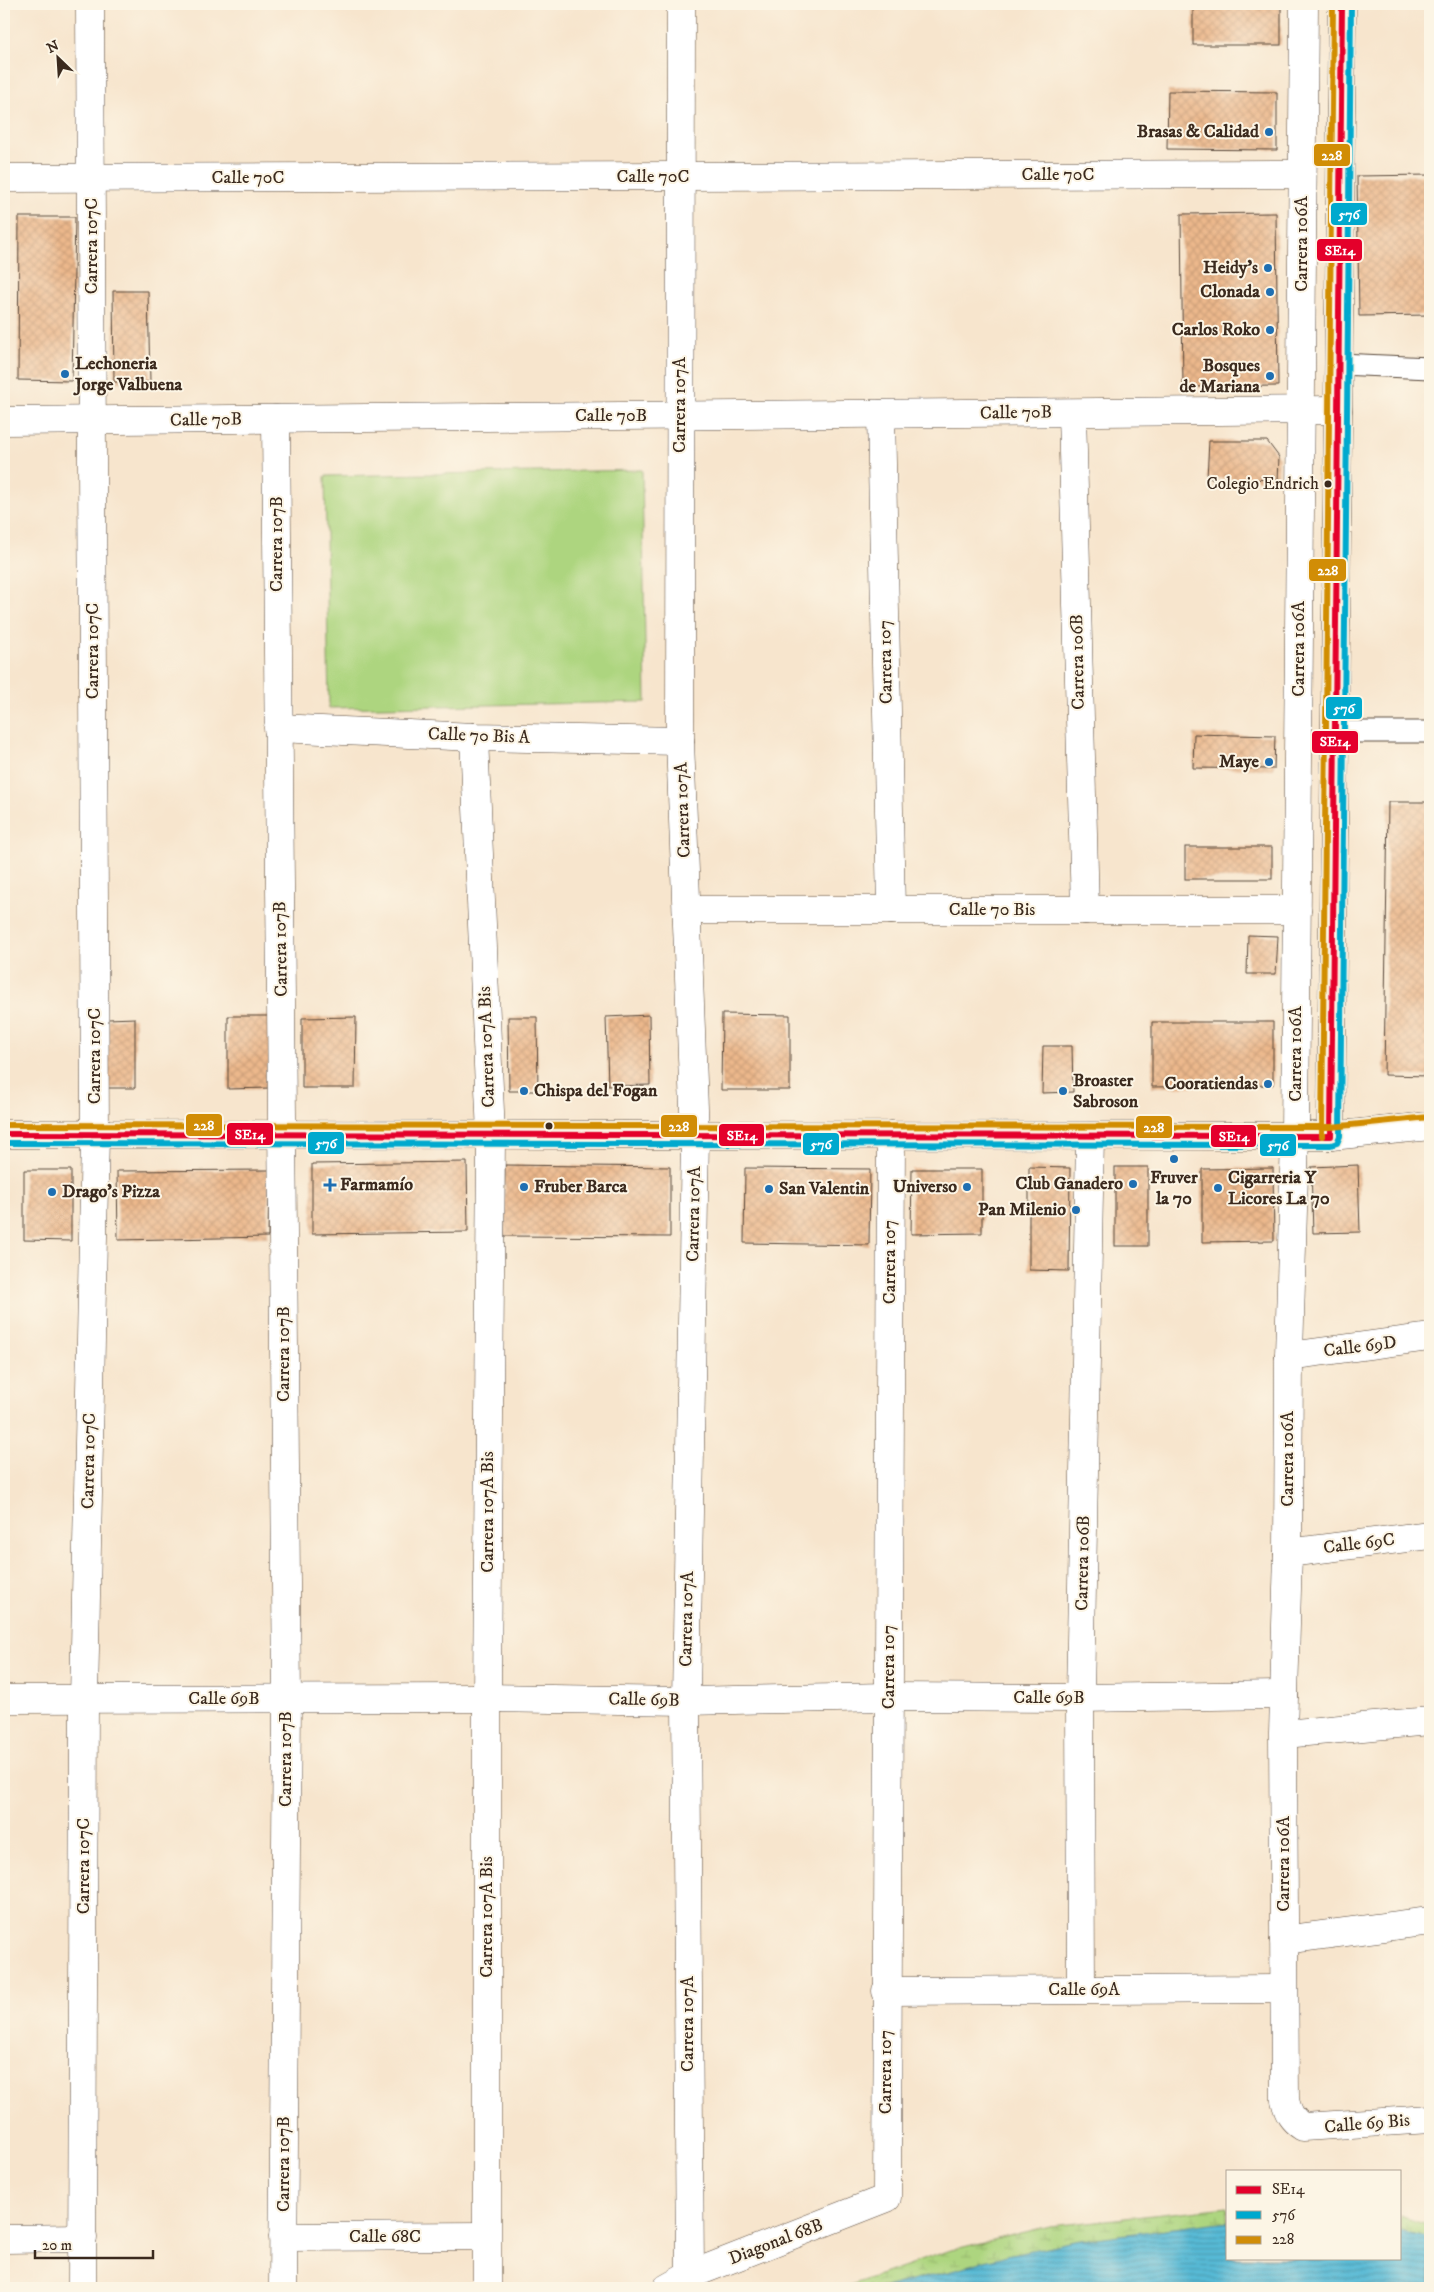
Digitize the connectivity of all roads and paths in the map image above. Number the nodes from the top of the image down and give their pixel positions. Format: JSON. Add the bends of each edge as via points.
{"nodes":[{"id":1,"x":90,"y":4,"type":"edge"},
{"id":2,"x":681,"y":4,"type":"edge"},
{"id":3,"x":1304,"y":4,"type":"edge"},
{"id":4,"x":1342,"y":4,"type":"edge"},
{"id":5,"x":1302,"y":174,"type":"junction"},
{"id":6,"x":681,"y":177,"type":"junction"},
{"id":7,"x":4,"y":178,"type":"edge"},
{"id":8,"x":91,"y":178,"type":"junction"},
{"id":9,"x":1339,"y":364,"type":"junction"},
{"id":10,"x":1430,"y":368,"type":"edge"},
{"id":11,"x":1300,"y":410,"type":"junction"},
{"id":12,"x":1338,"y":410,"type":"junction"},
{"id":13,"x":1072,"y":413,"type":"junction"},
{"id":14,"x":881,"y":414,"type":"junction"},
{"id":15,"x":680,"y":416,"type":"junction"},
{"id":16,"x":276,"y":419,"type":"junction"},
{"id":17,"x":4,"y":421,"type":"edge"},
{"id":18,"x":92,"y":422,"type":"junction"},
{"id":19,"x":278,"y":728,"type":"junction"},
{"id":20,"x":1335,"y":732,"type":"junction"},
{"id":21,"x":1430,"y":732,"type":"edge"},
{"id":22,"x":474,"y":737,"type":"junction"},
{"id":23,"x":680,"y":741,"type":"junction"},
{"id":24,"x":687,"y":910,"type":"junction"},
{"id":25,"x":891,"y":910,"type":"junction"},
{"id":26,"x":1085,"y":910,"type":"junction"},
{"id":27,"x":1297,"y":910,"type":"junction"},
{"id":28,"x":1430,"y":1126,"type":"edge"},
{"id":29,"x":4,"y":1134,"type":"edge"},
{"id":30,"x":95,"y":1134,"type":"junction"},
{"id":31,"x":283,"y":1134,"type":"junction"},
{"id":32,"x":491,"y":1135,"type":"junction"},
{"id":33,"x":695,"y":1135,"type":"junction"},
{"id":34,"x":891,"y":1135,"type":"junction"},
{"id":35,"x":1090,"y":1136,"type":"junction"},
{"id":36,"x":1295,"y":1136,"type":"junction"},
{"id":37,"x":1331,"y":1136,"type":"junction"},
{"id":38,"x":1430,"y":1337,"type":"edge"},
{"id":39,"x":1289,"y":1356,"type":"junction"},
{"id":40,"x":1430,"y":1535,"type":"edge"},
{"id":41,"x":1288,"y":1554,"type":"junction"},
{"id":42,"x":1284,"y":1696,"type":"junction"},
{"id":43,"x":889,"y":1697,"type":"junction"},
{"id":44,"x":487,"y":1698,"type":"junction"},
{"id":45,"x":1080,"y":1698,"type":"junction"},
{"id":46,"x":4,"y":1699,"type":"edge"},
{"id":47,"x":287,"y":1699,"type":"junction"},
{"id":48,"x":84,"y":1700,"type":"junction"},
{"id":49,"x":686,"y":1701,"type":"junction"},
{"id":50,"x":1430,"y":1721,"type":"edge"},
{"id":51,"x":1284,"y":1734,"type":"junction"},
{"id":52,"x":1430,"y":1922,"type":"edge"},
{"id":53,"x":1284,"y":1940,"type":"junction"},
{"id":54,"x":1283,"y":1989,"type":"junction"},
{"id":55,"x":1081,"y":1990,"type":"junction"},
{"id":56,"x":886,"y":1991,"type":"junction"},
{"id":57,"x":1430,"y":2118,"type":"edge"},
{"id":58,"x":1303,"y":2127,"type":"joint"},
{"id":59,"x":887,"y":2198,"type":"joint"},
{"id":60,"x":486,"y":2236,"type":"junction"},
{"id":61,"x":284,"y":2237,"type":"junction"},
{"id":62,"x":83,"y":2238,"type":"junction"},
{"id":63,"x":4,"y":2239,"type":"edge"},
{"id":64,"x":678,"y":2282,"type":"edge"},
{"id":65,"x":82,"y":2288,"type":"edge"},
{"id":66,"x":283,"y":2288,"type":"edge"},
{"id":67,"x":487,"y":2288,"type":"edge"}],
"edges":[{"from":1,"to":8,"type":"street","name":"Carrera 107C"},
{"from":2,"to":6,"type":"street","name":"Carrera 107A"},
{"from":3,"to":5,"type":"street","name":"Carrera 106A"},
{"from":4,"to":9,"type":"street","name":"Carrera 106A"},
{"from":5,"to":6,"type":"street","name":"Calle 70C"},
{"from":5,"to":11,"type":"street","name":"Carrera 106A"},
{"from":6,"to":8,"type":"street","name":"Calle 70C"},
{"from":6,"to":15,"type":"street","name":"Carrera 107A"},
{"from":7,"to":8,"type":"street","name":"Calle 70C"},
{"from":8,"to":18,"type":"street","name":"Carrera 107C"},
{"from":9,"to":10,"type":"lane"},
{"from":9,"to":12,"type":"street","name":"Carrera 106A"},
{"from":11,"to":12,"type":"street","name":"Calle 70B"},
{"from":11,"to":13,"type":"street","name":"Calle 70B"},
{"from":11,"to":27,"type":"street","name":"Carrera 106A"},
{"from":12,"to":20,"type":"street","name":"Carrera 106A"},
{"from":13,"to":14,"type":"street","name":"Calle 70B"},
{"from":13,"to":26,"type":"street","name":"Carrera 106B"},
{"from":14,"to":15,"type":"street","name":"Calle 70B"},
{"from":14,"to":25,"type":"street","name":"Carrera 107"},
{"from":15,"to":16,"type":"street","name":"Calle 70B"},
{"from":15,"to":23,"type":"street","name":"Carrera 107A"},
{"from":16,"to":18,"type":"street","name":"Calle 70B"},
{"from":16,"to":19,"type":"street","name":"Carrera 107B"},
{"from":17,"to":18,"type":"street","name":"Calle 70B"},
{"from":18,"to":30,"type":"street","name":"Carrera 107C"},
{"from":19,"to":22,"type":"street","name":"Calle 70 Bis A"},
{"from":19,"to":31,"type":"street","name":"Carrera 107B"},
{"from":20,"to":21,"type":"lane"},
{"from":20,"to":37,"type":"street","name":"Carrera 106A"},
{"from":22,"to":23,"type":"street","name":"Calle 70 Bis A"},
{"from":22,"to":32,"type":"street","name":"Carrera 107A Bis"},
{"from":23,"to":24,"type":"street","name":"Carrera 107A"},
{"from":24,"to":25,"type":"street","name":"Calle 70 Bis"},
{"from":24,"to":33,"type":"street","name":"Carrera 107A"},
{"from":25,"to":26,"type":"street","name":"Calle 70 Bis"},
{"from":26,"to":27,"type":"street","name":"Calle 70 Bis"},
{"from":27,"to":36,"type":"street","name":"Carrera 106A"},
{"from":28,"to":37,"type":"street"},
{"from":29,"to":30,"type":"street"},
{"from":30,"to":31,"type":"street"},
{"from":30,"to":48,"type":"street","name":"Carrera 107C"},
{"from":31,"to":32,"type":"street"},
{"from":31,"to":47,"type":"street","name":"Carrera 107B"},
{"from":32,"to":33,"type":"street"},
{"from":32,"to":44,"type":"street","name":"Carrera 107A Bis"},
{"from":33,"to":34,"type":"street"},
{"from":33,"to":49,"type":"street","name":"Carrera 107A"},
{"from":34,"to":35,"type":"street"},
{"from":34,"to":43,"type":"street","name":"Carrera 107"},
{"from":35,"to":36,"type":"street"},
{"from":35,"to":45,"type":"street","name":"Carrera 106B"},
{"from":36,"to":37,"type":"street"},
{"from":36,"to":39,"type":"street","name":"Carrera 106A"},
{"from":38,"to":39,"type":"street","name":"Calle 69D"},
{"from":39,"to":41,"type":"street","name":"Carrera 106A"},
{"from":40,"to":41,"type":"street","name":"Calle 69C"},
{"from":41,"to":42,"type":"street","name":"Carrera 106A"},
{"from":42,"to":45,"type":"street","name":"Calle 69B"},
{"from":42,"to":51,"type":"street","name":"Carrera 106A"},
{"from":43,"to":45,"type":"street","name":"Calle 69B"},
{"from":43,"to":49,"type":"street","name":"Calle 69B"},
{"from":43,"to":56,"type":"street","name":"Carrera 107"},
{"from":44,"to":47,"type":"street","name":"Calle 69B"},
{"from":44,"to":49,"type":"street","name":"Calle 69B"},
{"from":44,"to":60,"type":"street","name":"Carrera 107A Bis"},
{"from":45,"to":55,"type":"street","name":"Carrera 106B"},
{"from":46,"to":48,"type":"street","name":"Calle 69B"},
{"from":47,"to":48,"type":"street","name":"Calle 69B"},
{"from":47,"to":61,"type":"street","name":"Carrera 107B"},
{"from":48,"to":62,"type":"street","name":"Carrera 107C"},
{"from":49,"to":64,"type":"street","name":"Carrera 107A"},
{"from":50,"to":51,"type":"street"},
{"from":51,"to":53,"type":"street","name":"Carrera 106A"},
{"from":52,"to":53,"type":"street"},
{"from":53,"to":54,"type":"street","name":"Carrera 106A"},
{"from":54,"to":55,"type":"street","name":"Calle 69A"},
{"from":54,"to":58,"type":"street","name":"Carrera 106A","via":[[1285,2100],[1294,2121]]},
{"from":55,"to":56,"type":"street","name":"Calle 69A"},
{"from":56,"to":59,"type":"street","name":"Carrera 107"},
{"from":57,"to":58,"type":"street","name":"Calle 69 Bis"},
{"from":59,"to":64,"type":"street","name":"Diagonal 68B"},
{"from":60,"to":61,"type":"street","name":"Calle 68C"},
{"from":60,"to":67,"type":"street","name":"Carrera 107A Bis"},
{"from":61,"to":66,"type":"street","name":"Carrera 107B"},
{"from":62,"to":63,"type":"street"},
{"from":62,"to":65,"type":"street","name":"Carrera 107C"}]}
